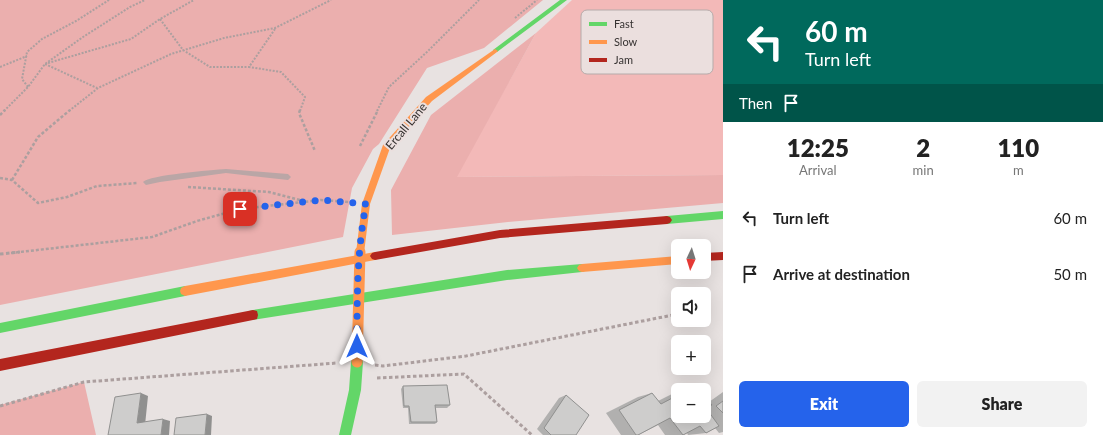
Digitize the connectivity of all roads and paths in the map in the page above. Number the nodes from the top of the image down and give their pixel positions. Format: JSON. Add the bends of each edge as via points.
{"nodes":[{"id":1,"x":109,"y":0,"type":"edge"},
{"id":2,"x":145,"y":0,"type":"edge"},
{"id":3,"x":194,"y":0,"type":"edge"},
{"id":4,"x":331,"y":0,"type":"edge"},
{"id":5,"x":478,"y":0,"type":"edge"},
{"id":6,"x":564,"y":0,"type":"edge"},
{"id":7,"x":160,"y":19,"type":"junction"},
{"id":8,"x":275,"y":28,"type":"junction"},
{"id":9,"x":183,"y":50,"type":"junction"},
{"id":10,"x":27,"y":56,"type":"junction"},
{"id":11,"x":45,"y":64,"type":"junction"},
{"id":12,"x":0,"y":67,"type":"edge"},
{"id":13,"x":249,"y":67,"type":"junction"},
{"id":14,"x":28,"y":87,"type":"junction"},
{"id":15,"x":98,"y":88,"type":"junction"},
{"id":16,"x":0,"y":115,"type":"edge"},
{"id":17,"x":360,"y":146,"type":"dead end"},
{"id":18,"x":315,"y":151,"type":"dead end"},
{"id":19,"x":288,"y":177,"type":"dead end"},
{"id":20,"x":12,"y":180,"type":"dead end"},
{"id":21,"x":146,"y":182,"type":"dead end"},
{"id":22,"x":366,"y":204,"type":"junction"},
{"id":23,"x":723,"y":216,"type":"edge"},
{"id":24,"x":0,"y":254,"type":"edge"},
{"id":25,"x":723,"y":256,"type":"edge"},
{"id":26,"x":711,"y":257,"type":"edge"},
{"id":27,"x":671,"y":261,"type":"edge"},
{"id":28,"x":671,"y":315,"type":"edge"},
{"id":29,"x":0,"y":328,"type":"edge"},
{"id":30,"x":357,"y":362,"type":"junction"},
{"id":31,"x":0,"y":366,"type":"edge"},
{"id":32,"x":356,"y":379,"type":"junction"},
{"id":33,"x":0,"y":406,"type":"edge"},
{"id":34,"x":344,"y":435,"type":"edge"},
{"id":35,"x":532,"y":435,"type":"edge"}],
"edges":[{"from":1,"to":10,"type":"path","via":[[42,38],[27,52]]},
{"from":2,"to":11,"type":"path","via":[[83,37]]},
{"from":3,"to":7,"type":"path"},
{"from":4,"to":8,"type":"path"},
{"from":5,"to":17,"type":"path","via":[[389,87]]},
{"from":6,"to":22,"type":"main road","name":"Ercall Lane","via":[[428,99],[386,147]]},
{"from":7,"to":9,"type":"path"},
{"from":7,"to":11,"type":"path","via":[[131,39]]},
{"from":8,"to":9,"type":"path","via":[[224,38]]},
{"from":8,"to":13,"type":"path"},
{"from":9,"to":13,"type":"path","via":[[210,67]]},
{"from":9,"to":15,"type":"path"},
{"from":10,"to":12,"type":"path"},
{"from":10,"to":14,"type":"path","via":[[22,78]]},
{"from":11,"to":14,"type":"path"},
{"from":11,"to":15,"type":"path"},
{"from":13,"to":18,"type":"path","via":[[281,72],[305,97],[299,113]]},
{"from":14,"to":16,"type":"path"},
{"from":15,"to":20,"type":"path","via":[[38,137]]},
{"from":19,"to":21,"type":"lane","via":[[226,170]]},
{"from":22,"to":24,"type":"path","via":[[321,200],[240,209],[197,220],[152,237]]},
{"from":22,"to":30,"type":"main road","name":"Ercall Lane","bridge":true,"via":[[357,284]]},
{"from":23,"to":29,"type":"main road","via":[[500,234],[244,279]]},
{"from":25,"to":26,"type":"main road"},
{"from":27,"to":31,"type":"main road","via":[[507,275],[256,314]]},
{"from":28,"to":30,"type":"path","via":[[466,356],[383,366]]},
{"from":30,"to":32,"type":"main road","name":"Ercall Lane"},
{"from":30,"to":33,"type":"path","via":[[84,382]]},
{"from":32,"to":34,"type":"main road","name":"Ercall Lane"},
{"from":32,"to":35,"type":"path","via":[[464,374]]}]}
